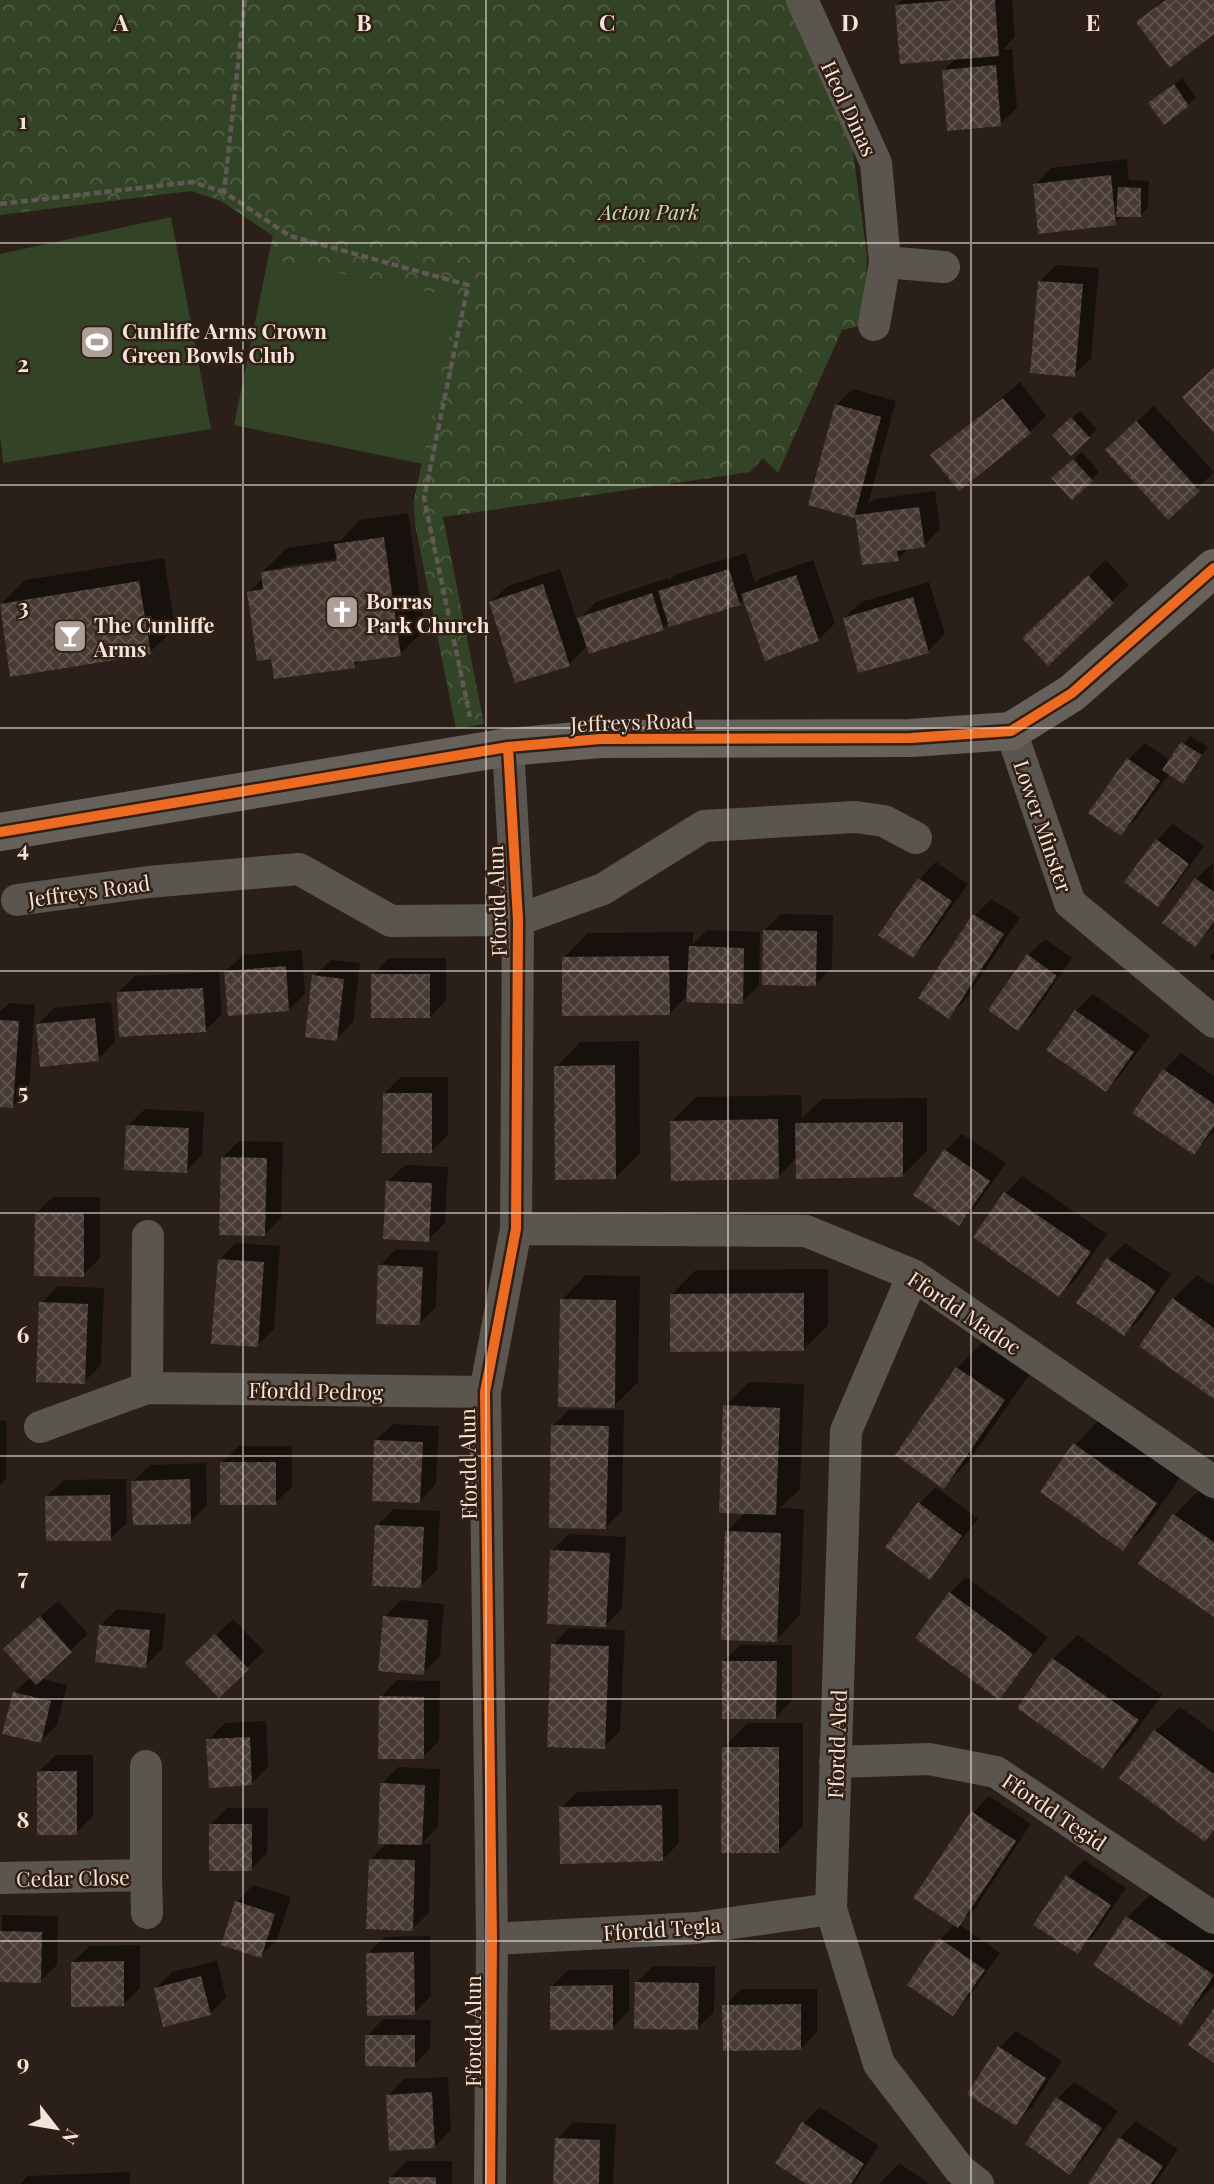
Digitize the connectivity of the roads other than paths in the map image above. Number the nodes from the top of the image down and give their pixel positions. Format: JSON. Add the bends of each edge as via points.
{"nodes":[{"id":1,"x":802,"y":0,"type":"edge"},
{"id":2,"x":885,"y":262,"type":"junction"},
{"id":3,"x":944,"y":267,"type":"dead end"},
{"id":4,"x":874,"y":325,"type":"dead end"},
{"id":5,"x":1214,"y":568,"type":"edge"},
{"id":6,"x":1011,"y":730,"type":"junction"},
{"id":7,"x":493,"y":750,"type":"junction"},
{"id":8,"x":0,"y":832,"type":"edge"},
{"id":9,"x":916,"y":838,"type":"dead end"},
{"id":10,"x":17,"y":900,"type":"dead end"},
{"id":11,"x":518,"y":920,"type":"junction"},
{"id":12,"x":1214,"y":1022,"type":"edge"},
{"id":13,"x":516,"y":1229,"type":"junction"},
{"id":14,"x":148,"y":1236,"type":"dead end"},
{"id":15,"x":913,"y":1275,"type":"junction"},
{"id":16,"x":147,"y":1388,"type":"junction"},
{"id":17,"x":485,"y":1392,"type":"junction"},
{"id":18,"x":40,"y":1427,"type":"dead end"},
{"id":19,"x":1214,"y":1482,"type":"edge"},
{"id":20,"x":835,"y":1762,"type":"junction"},
{"id":21,"x":146,"y":1766,"type":"dead end"},
{"id":22,"x":146,"y":1875,"type":"junction"},
{"id":23,"x":0,"y":1878,"type":"edge"},
{"id":24,"x":831,"y":1909,"type":"junction"},
{"id":25,"x":147,"y":1913,"type":"dead end"},
{"id":26,"x":1214,"y":1918,"type":"edge"},
{"id":27,"x":492,"y":1939,"type":"junction"},
{"id":28,"x":490,"y":2184,"type":"edge"},
{"id":29,"x":978,"y":2184,"type":"edge"}],
"edges":[{"from":1,"to":2,"type":"street","name":"Heol Dinas","via":[[876,163]]},
{"from":2,"to":3,"type":"street"},
{"from":2,"to":4,"type":"street","name":"Heol Dinas"},
{"from":5,"to":6,"type":"street","name":"Jeffreys Road","via":[[1072,693]]},
{"from":6,"to":7,"type":"street","name":"Jeffreys Road","via":[[911,738],[600,739]]},
{"from":6,"to":12,"type":"street","name":"Lower Minster","via":[[1070,903]]},
{"from":7,"to":8,"type":"street","name":"Jeffreys Road"},
{"from":7,"to":11,"type":"street","name":"Ffordd Alun"},
{"from":9,"to":11,"type":"street","name":"Jeffreys Road","via":[[884,821],[855,817],[704,826],[603,889]]},
{"from":10,"to":11,"type":"street","name":"Jeffreys Road","via":[[148,882],[299,869],[391,921]]},
{"from":11,"to":13,"type":"street","name":"Ffordd Alun"},
{"from":13,"to":15,"type":"street","name":"Ffordd Madoc","via":[[806,1231]]},
{"from":13,"to":17,"type":"street","name":"Ffordd Alun"},
{"from":14,"to":16,"type":"street"},
{"from":15,"to":19,"type":"street","name":"Ffordd Madoc"},
{"from":15,"to":20,"type":"street","name":"Ffordd Aled","via":[[846,1431]]},
{"from":16,"to":17,"type":"street","name":"Ffordd Pedrog"},
{"from":16,"to":18,"type":"street","name":"Ffordd Pedrog"},
{"from":17,"to":27,"type":"street","name":"Ffordd Alun"},
{"from":20,"to":24,"type":"street","name":"Ffordd Aled"},
{"from":20,"to":26,"type":"street","name":"Ffordd Tegid","via":[[929,1759],[996,1772]]},
{"from":21,"to":22,"type":"street","name":"Cedar Close"},
{"from":22,"to":23,"type":"street","name":"Cedar Close"},
{"from":22,"to":25,"type":"street","name":"Cedar Close"},
{"from":24,"to":27,"type":"street","name":"Ffordd Tegla","via":[[697,1927]]},
{"from":24,"to":29,"type":"street","name":"Ffordd Aled","via":[[879,2064],[960,2169]]},
{"from":27,"to":28,"type":"street","name":"Ffordd Alun"}]}
